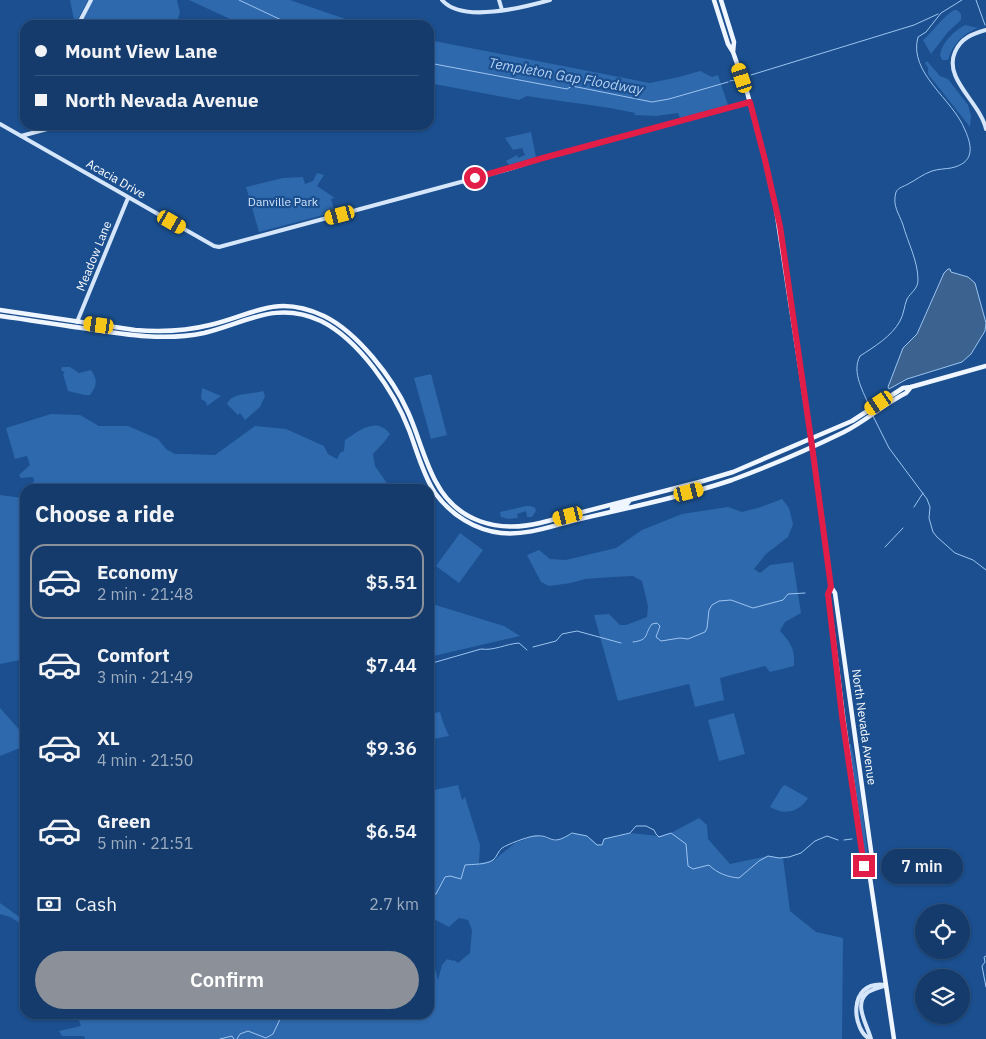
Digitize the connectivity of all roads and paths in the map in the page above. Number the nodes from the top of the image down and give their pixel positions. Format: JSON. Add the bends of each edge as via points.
{"nodes":[{"id":1,"x":90,"y":0,"type":"edge"},
{"id":2,"x":442,"y":0,"type":"edge"},
{"id":3,"x":499,"y":0,"type":"edge"},
{"id":4,"x":550,"y":0,"type":"edge"},
{"id":5,"x":714,"y":0,"type":"edge"},
{"id":6,"x":721,"y":0,"type":"edge"},
{"id":7,"x":502,"y":10,"type":"junction"},
{"id":8,"x":80,"y":20,"type":"edge"},
{"id":9,"x":986,"y":30,"type":"edge"},
{"id":10,"x":733,"y":52,"type":"junction"},
{"id":11,"x":750,"y":102,"type":"junction"},
{"id":12,"x":0,"y":124,"type":"edge"},
{"id":13,"x":986,"y":129,"type":"edge"},
{"id":14,"x":43,"y":130,"type":"edge"},
{"id":15,"x":21,"y":136,"type":"junction"},
{"id":16,"x":128,"y":198,"type":"junction"},
{"id":17,"x":0,"y":310,"type":"edge"},
{"id":18,"x":0,"y":316,"type":"edge"},
{"id":19,"x":77,"y":322,"type":"junction"},
{"id":20,"x":985,"y":366,"type":"edge"},
{"id":21,"x":863,"y":417,"type":"junction"},
{"id":22,"x":811,"y":439,"type":"junction"},
{"id":23,"x":812,"y":446,"type":"junction"},
{"id":24,"x":430,"y":484,"type":"edge"},
{"id":25,"x":434,"y":491,"type":"edge"},
{"id":26,"x":630,"y":500,"type":"junction"},
{"id":27,"x":658,"y":500,"type":"junction"},
{"id":28,"x":594,"y":516,"type":"junction"},
{"id":29,"x":831,"y":587,"type":"junction"},
{"id":30,"x":869,"y":871,"type":"junction"},
{"id":31,"x":886,"y":985,"type":"junction"},
{"id":32,"x":871,"y":1039,"type":"edge"},
{"id":33,"x":894,"y":1039,"type":"edge"}],
"edges":[{"from":1,"to":8,"type":"street"},
{"from":2,"to":7,"type":"street","via":[[449,6],[471,12]]},
{"from":3,"to":7,"type":"street"},
{"from":4,"to":7,"type":"street"},
{"from":5,"to":10,"type":"main road","name":"North Nevada Avenue"},
{"from":6,"to":10,"type":"main road","name":"North Nevada Avenue","via":[[734,42]]},
{"from":9,"to":13,"type":"street","via":[[970,35],[959,44],[952,64],[956,80],[981,113]]},
{"from":10,"to":11,"type":"main road","name":"North Nevada Avenue"},
{"from":11,"to":16,"type":"street","name":"Acacia Drive","via":[[224,246],[214,246]]},
{"from":11,"to":22,"type":"main road","name":"North Nevada Avenue","via":[[778,218]]},
{"from":12,"to":15,"type":"street","name":"Acacia Drive"},
{"from":14,"to":15,"type":"street"},
{"from":15,"to":16,"type":"street","name":"Acacia Drive"},
{"from":16,"to":19,"type":"street","name":"Meadow Lane"},
{"from":17,"to":19,"type":"main road"},
{"from":18,"to":24,"type":"main road","via":[[156,337],[203,333],[270,313],[314,318],[340,334],[382,378],[403,415]]},
{"from":19,"to":26,"type":"main road","via":[[171,331],[209,325],[263,308],[309,310],[344,329],[382,369],[405,406],[436,484],[450,502],[467,515],[489,524],[516,527]]},
{"from":20,"to":21,"type":"main road","via":[[911,387]]},
{"from":21,"to":22,"type":"main road"},
{"from":21,"to":23,"type":"main road","via":[[847,430]]},
{"from":22,"to":23,"type":"main road","name":"North Nevada Avenue"},
{"from":22,"to":26,"type":"main road","via":[[718,477]]},
{"from":23,"to":27,"type":"main road","via":[[731,480]]},
{"from":23,"to":29,"type":"main road","name":"North Nevada Avenue"},
{"from":25,"to":28,"type":"main road","via":[[455,515],[481,528],[510,533]]},
{"from":26,"to":27,"type":"main road"},
{"from":26,"to":28,"type":"main road"},
{"from":27,"to":28,"type":"main road"},
{"from":29,"to":30,"type":"main road","name":"North Nevada Avenue","via":[[835,593],[870,846],[872,865]]},
{"from":29,"to":30,"type":"main road","name":"North Nevada Avenue","via":[[828,594],[842,716],[864,866]]},
{"from":30,"to":31,"type":"main road","name":"North Nevada Avenue"},
{"from":31,"to":32,"type":"street","via":[[876,983],[867,986],[858,998],[860,1030]]},
{"from":31,"to":33,"type":"main road","name":"North Nevada Avenue"}]}
